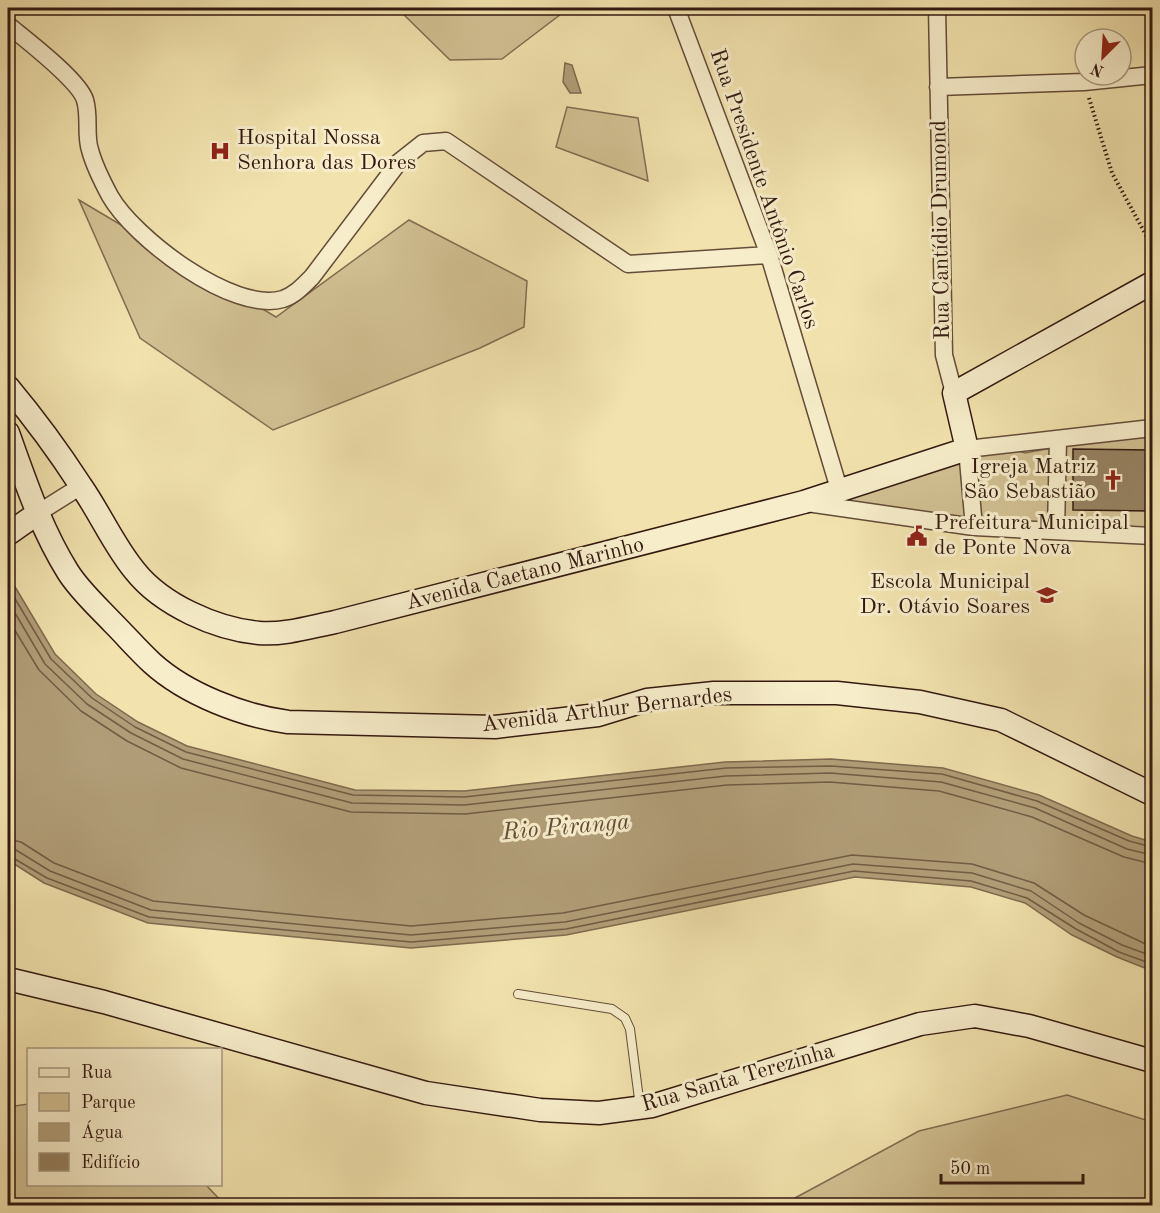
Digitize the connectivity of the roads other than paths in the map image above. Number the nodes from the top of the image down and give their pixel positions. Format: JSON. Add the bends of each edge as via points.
{"nodes":[{"id":1,"x":676,"y":8,"type":"edge"},
{"id":2,"x":937,"y":8,"type":"edge"},
{"id":3,"x":8,"y":25,"type":"edge"},
{"id":4,"x":1152,"y":75,"type":"edge"},
{"id":5,"x":938,"y":87,"type":"junction"},
{"id":6,"x":769,"y":255,"type":"junction"},
{"id":7,"x":1152,"y":284,"type":"edge"},
{"id":8,"x":8,"y":387,"type":"edge"},
{"id":9,"x":954,"y":393,"type":"junction"},
{"id":10,"x":1152,"y":428,"type":"edge"},
{"id":11,"x":8,"y":433,"type":"edge"},
{"id":12,"x":1058,"y":440,"type":"junction"},
{"id":13,"x":967,"y":449,"type":"junction"},
{"id":14,"x":81,"y":486,"type":"junction"},
{"id":15,"x":839,"y":489,"type":"junction"},
{"id":16,"x":804,"y":502,"type":"junction"},
{"id":17,"x":38,"y":513,"type":"junction"},
{"id":18,"x":974,"y":527,"type":"junction"},
{"id":19,"x":1056,"y":530,"type":"junction"},
{"id":20,"x":8,"y":534,"type":"edge"},
{"id":21,"x":1152,"y":536,"type":"edge"},
{"id":22,"x":1152,"y":794,"type":"edge"},
{"id":23,"x":8,"y":979,"type":"edge"},
{"id":24,"x":518,"y":994,"type":"dead end"},
{"id":25,"x":1152,"y":1061,"type":"edge"},
{"id":26,"x":640,"y":1108,"type":"junction"}],
"edges":[{"from":1,"to":6,"type":"street","name":"Rua Presidente Antônio Carlos"},
{"from":2,"to":5,"type":"street","name":"Rua Cantídio Drumond"},
{"from":3,"to":6,"type":"street","via":[[55,64],[85,99],[89,150],[110,197],[124,216],[142,236],[202,278],[244,297],[281,299],[297,292],[312,278],[399,162],[423,143],[446,141],[628,264]]},
{"from":4,"to":5,"type":"street","via":[[1084,82]]},
{"from":5,"to":9,"type":"street","name":"Rua Cantídio Drumond","via":[[944,355]]},
{"from":6,"to":15,"type":"street","name":"Rua Presidente Antônio Carlos"},
{"from":7,"to":9,"type":"street"},
{"from":8,"to":14,"type":"street","name":"Avenida Caetano Marinho"},
{"from":9,"to":13,"type":"street","name":"Rua Cantídio Drumond"},
{"from":10,"to":12,"type":"street"},
{"from":11,"to":17,"type":"street","name":"Avenida Arthur Bernardes"},
{"from":12,"to":13,"type":"street"},
{"from":12,"to":19,"type":"street"},
{"from":13,"to":15,"type":"street"},
{"from":13,"to":18,"type":"street"},
{"from":14,"to":16,"type":"street","name":"Avenida Caetano Marinho","via":[[135,571],[164,596],[220,624],[274,633],[347,619]]},
{"from":14,"to":17,"type":"street"},
{"from":15,"to":16,"type":"street"},
{"from":16,"to":18,"type":"street","name":"Avenida Caetano Marinho"},
{"from":17,"to":20,"type":"street"},
{"from":17,"to":22,"type":"street","name":"Avenida Arthur Bernardes","via":[[69,573],[153,664],[207,699],[258,718],[495,727],[598,715],[647,700],[714,693],[837,693],[920,702],[1001,720]]},
{"from":18,"to":19,"type":"street","name":"Avenida Caetano Marinho"},
{"from":19,"to":21,"type":"street","name":"Avenida Caetano Marinho"},
{"from":23,"to":26,"type":"street","name":"Rua Santa Terezinha","via":[[104,1002],[426,1093],[540,1110],[599,1113]]},
{"from":24,"to":26,"type":"lane","via":[[612,1010],[625,1018],[630,1029]]},
{"from":25,"to":26,"type":"street","name":"Rua Santa Terezinha","via":[[1029,1026],[975,1016],[920,1024]]}]}
